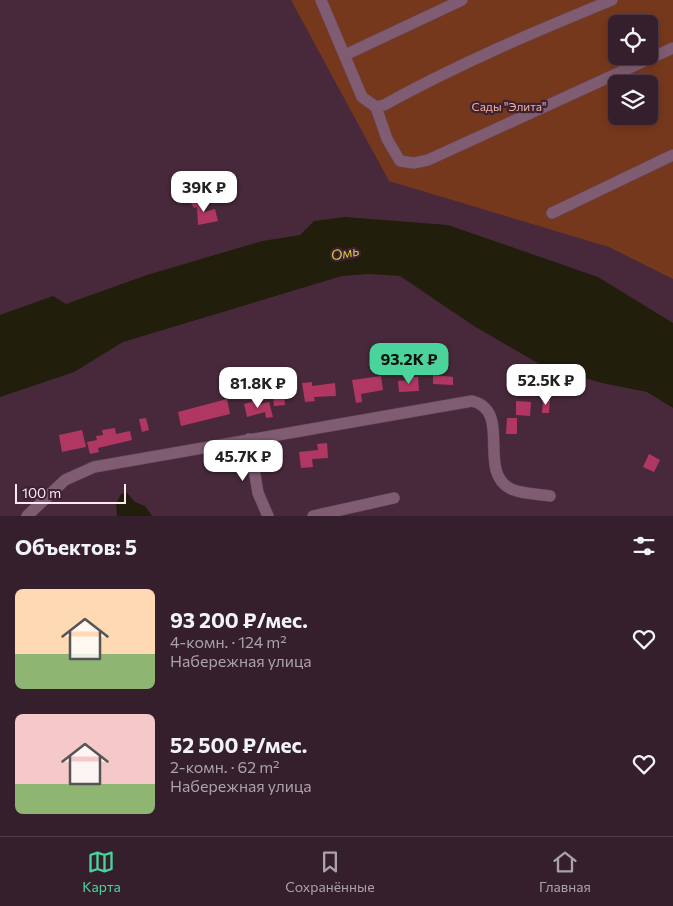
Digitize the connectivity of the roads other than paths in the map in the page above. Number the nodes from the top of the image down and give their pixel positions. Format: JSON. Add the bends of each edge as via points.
{"nodes":[{"id":1,"x":321,"y":0,"type":"edge"},
{"id":2,"x":462,"y":0,"type":"edge"},
{"id":3,"x":612,"y":0,"type":"edge"},
{"id":4,"x":673,"y":48,"type":"edge"},
{"id":5,"x":345,"y":55,"type":"junction"},
{"id":6,"x":376,"y":107,"type":"junction"},
{"id":7,"x":673,"y":155,"type":"edge"},
{"id":8,"x":552,"y":213,"type":"dead end"},
{"id":9,"x":249,"y":439,"type":"junction"},
{"id":10,"x":550,"y":496,"type":"dead end"},
{"id":11,"x":394,"y":498,"type":"dead end"},
{"id":12,"x":27,"y":516,"type":"edge"},
{"id":13,"x":268,"y":516,"type":"edge"},
{"id":14,"x":313,"y":516,"type":"edge"}],
"edges":[{"from":1,"to":5,"type":"street"},
{"from":2,"to":5,"type":"street"},
{"from":3,"to":6,"type":"street","via":[[442,73]]},
{"from":4,"to":6,"type":"street","via":[[437,156],[414,163],[400,161],[394,153]]},
{"from":5,"to":6,"type":"street","via":[[362,97]]},
{"from":7,"to":8,"type":"street"},
{"from":9,"to":10,"type":"street","via":[[472,401],[489,410],[496,474],[502,483],[512,490]]},
{"from":9,"to":12,"type":"street","via":[[82,471],[65,480]]},
{"from":9,"to":13,"type":"street","via":[[258,493]]},
{"from":11,"to":14,"type":"street"}]}
